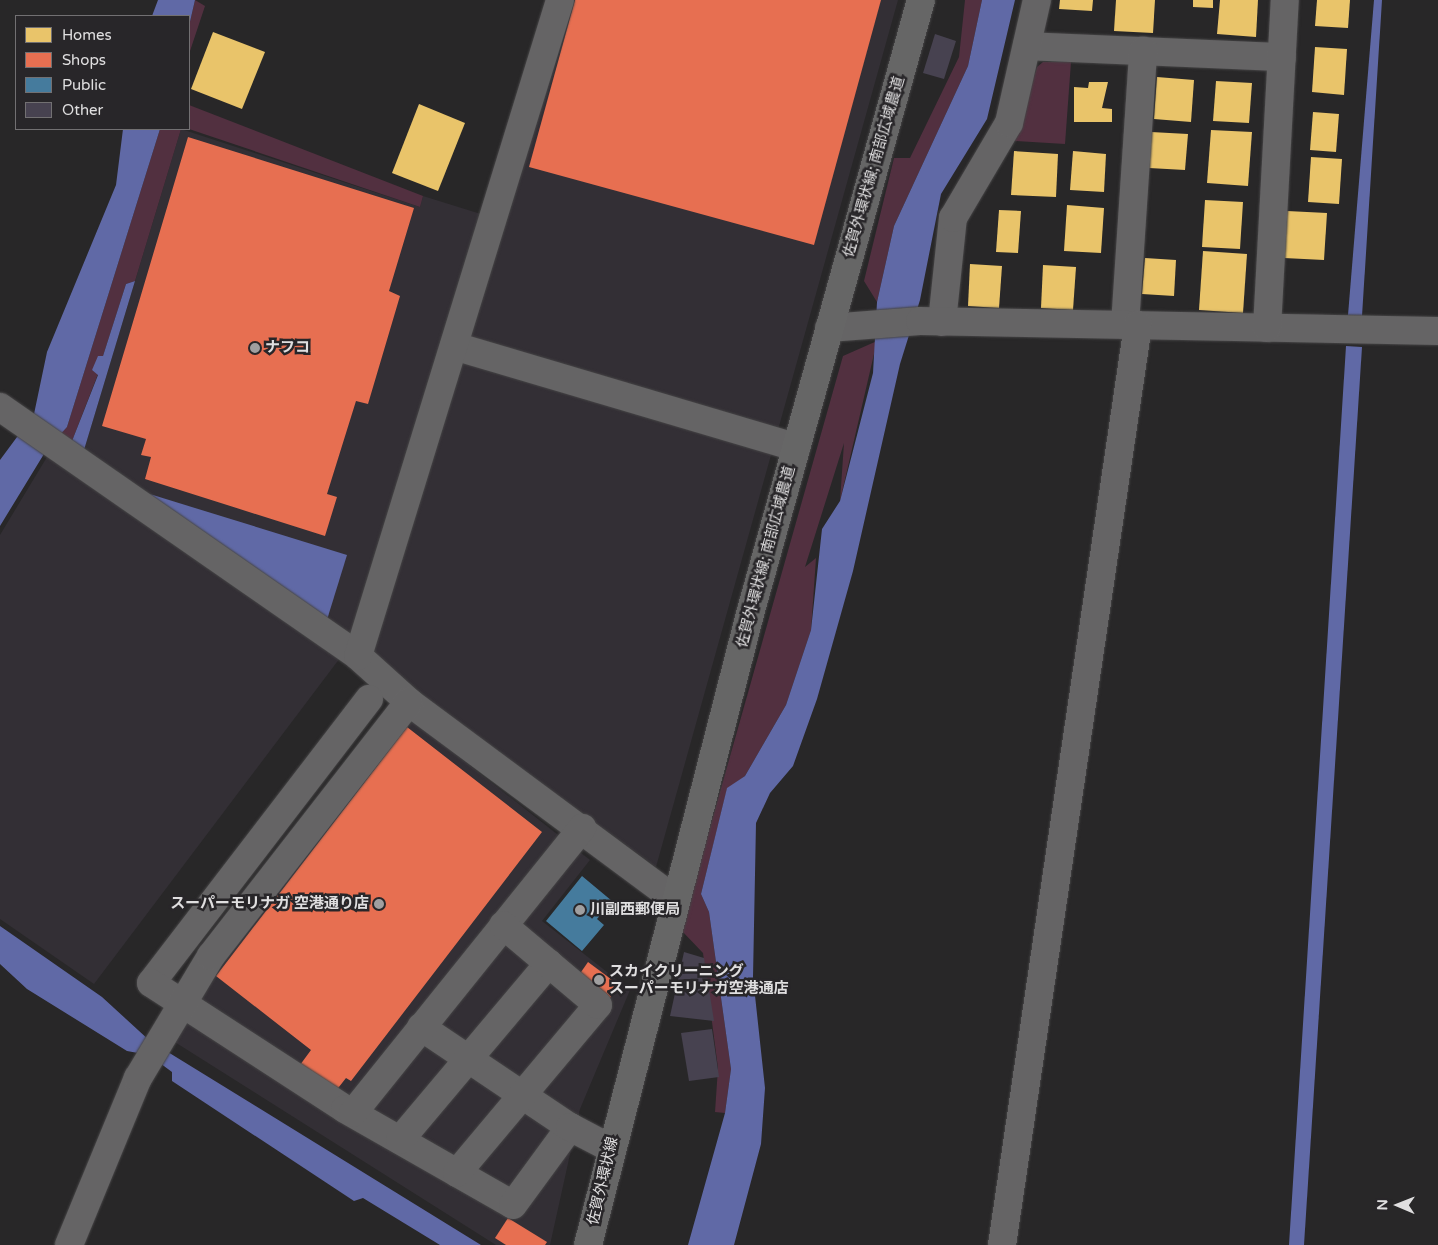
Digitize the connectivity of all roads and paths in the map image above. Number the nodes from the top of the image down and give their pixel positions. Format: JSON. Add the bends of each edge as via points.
{"nodes":[{"id":1,"x":560,"y":0,"type":"edge"},
{"id":2,"x":921,"y":0,"type":"edge"},
{"id":3,"x":1037,"y":0,"type":"edge"},
{"id":4,"x":1285,"y":0,"type":"edge"},
{"id":5,"x":1027,"y":46,"type":"junction"},
{"id":6,"x":1143,"y":51,"type":"junction"},
{"id":7,"x":1282,"y":57,"type":"junction"},
{"id":8,"x":931,"y":321,"type":"junction"},
{"id":9,"x":1132,"y":325,"type":"junction"},
{"id":10,"x":829,"y":328,"type":"junction"},
{"id":11,"x":1267,"y":328,"type":"junction"},
{"id":12,"x":1438,"y":331,"type":"edge"},
{"id":13,"x":454,"y":346,"type":"junction"},
{"id":14,"x":11,"y":413,"type":"edge"},
{"id":15,"x":796,"y":446,"type":"junction"},
{"id":16,"x":358,"y":656,"type":"junction"},
{"id":17,"x":369,"y":698,"type":"dead end"},
{"id":18,"x":409,"y":702,"type":"junction"},
{"id":19,"x":582,"y":828,"type":"junction"},
{"id":20,"x":676,"y":900,"type":"junction"},
{"id":21,"x":503,"y":925,"type":"junction"},
{"id":22,"x":549,"y":963,"type":"junction"},
{"id":23,"x":181,"y":1004,"type":"junction"},
{"id":24,"x":421,"y":1027,"type":"junction"},
{"id":25,"x":468,"y":1059,"type":"junction"},
{"id":26,"x":523,"y":1094,"type":"junction"},
{"id":27,"x":353,"y":1113,"type":"junction"},
{"id":28,"x":618,"y":1117,"type":"joint"},
{"id":29,"x":570,"y":1127,"type":"junction"},
{"id":30,"x":400,"y":1140,"type":"junction"},
{"id":31,"x":610,"y":1148,"type":"junction"},
{"id":32,"x":457,"y":1173,"type":"junction"},
{"id":33,"x":69,"y":1245,"type":"edge"},
{"id":34,"x":588,"y":1245,"type":"edge"},
{"id":35,"x":1002,"y":1245,"type":"edge"}],
"edges":[{"from":1,"to":13,"type":"street"},
{"from":2,"to":10,"type":"main road","name":"佐賀外環状線; 南部広域農道"},
{"from":3,"to":5,"type":"street"},
{"from":4,"to":7,"type":"street"},
{"from":5,"to":6,"type":"street"},
{"from":5,"to":8,"type":"street","via":[[1009,123],[954,218]]},
{"from":6,"to":7,"type":"street"},
{"from":6,"to":9,"type":"street"},
{"from":7,"to":11,"type":"street"},
{"from":8,"to":9,"type":"street"},
{"from":8,"to":10,"type":"street"},
{"from":9,"to":11,"type":"street"},
{"from":9,"to":35,"type":"street"},
{"from":10,"to":15,"type":"main road","name":"佐賀外環状線; 南部広域農道"},
{"from":11,"to":12,"type":"street"},
{"from":13,"to":15,"type":"street"},
{"from":13,"to":16,"type":"street"},
{"from":14,"to":16,"type":"street"},
{"from":15,"to":20,"type":"main road","name":"佐賀外環状線; 南部広域農道"},
{"from":16,"to":18,"type":"street"},
{"from":17,"to":23,"type":"street","via":[[151,983]]},
{"from":18,"to":19,"type":"street"},
{"from":18,"to":23,"type":"street","via":[[211,956]]},
{"from":19,"to":20,"type":"street"},
{"from":19,"to":21,"type":"street"},
{"from":20,"to":28,"type":"main road","name":"佐賀外環状線; 南部広域農道"},
{"from":21,"to":22,"type":"street"},
{"from":21,"to":24,"type":"street"},
{"from":22,"to":25,"type":"street"},
{"from":22,"to":26,"type":"street","via":[[598,1005]]},
{"from":23,"to":27,"type":"street"},
{"from":23,"to":33,"type":"street","via":[[153,1050]]},
{"from":24,"to":25,"type":"street"},
{"from":24,"to":27,"type":"street"},
{"from":25,"to":26,"type":"street"},
{"from":25,"to":30,"type":"street"},
{"from":26,"to":29,"type":"street"},
{"from":26,"to":32,"type":"street"},
{"from":27,"to":30,"type":"street"},
{"from":28,"to":31,"type":"main road","name":"佐賀外環状線"},
{"from":29,"to":31,"type":"street"},
{"from":29,"to":32,"type":"street","via":[[513,1205]]},
{"from":30,"to":32,"type":"street"},
{"from":31,"to":34,"type":"main road","name":"佐賀外環状線"}]}
